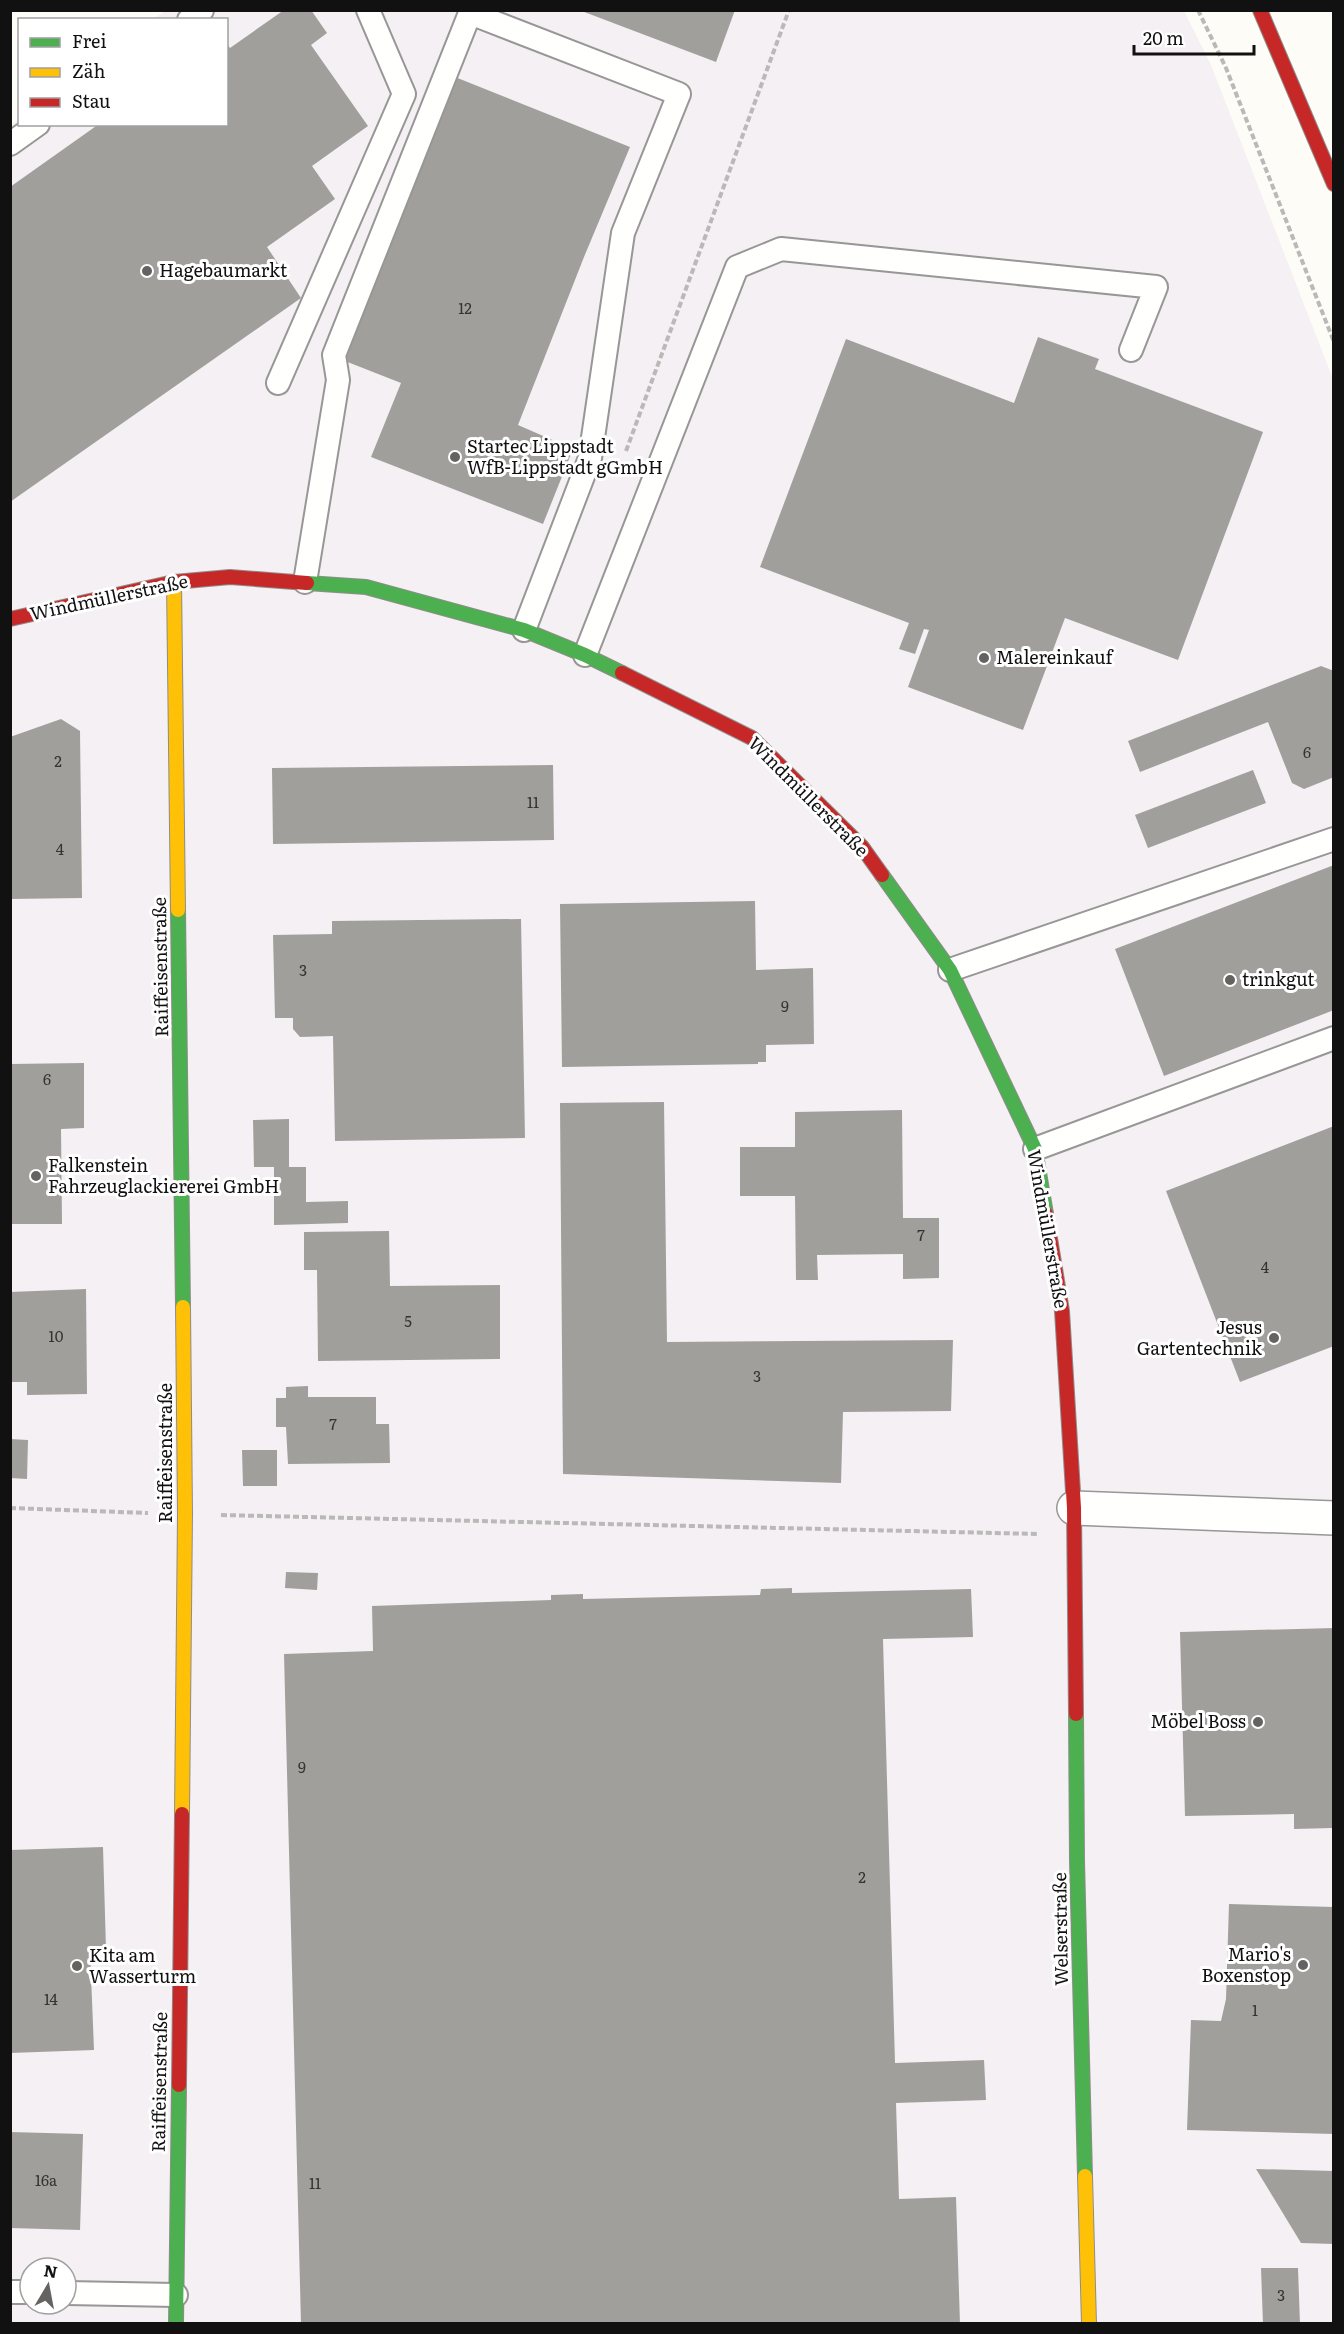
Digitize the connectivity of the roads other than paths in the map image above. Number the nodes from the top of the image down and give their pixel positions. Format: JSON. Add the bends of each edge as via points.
{"nodes":[{"id":1,"x":368,"y":10,"type":"edge"},
{"id":2,"x":1260,"y":10,"type":"edge"},
{"id":3,"x":35,"y":126,"type":"edge"},
{"id":4,"x":10,"y":144,"type":"edge"},
{"id":5,"x":1334,"y":184,"type":"edge"},
{"id":6,"x":1131,"y":350,"type":"dead end"},
{"id":7,"x":278,"y":383,"type":"dead end"},
{"id":8,"x":174,"y":582,"type":"junction"},
{"id":9,"x":305,"y":582,"type":"junction"},
{"id":10,"x":10,"y":619,"type":"edge"},
{"id":11,"x":524,"y":630,"type":"junction"},
{"id":12,"x":585,"y":655,"type":"junction"},
{"id":13,"x":1334,"y":839,"type":"edge"},
{"id":14,"x":950,"y":970,"type":"junction"},
{"id":15,"x":1334,"y":1038,"type":"edge"},
{"id":16,"x":1035,"y":1149,"type":"junction"},
{"id":17,"x":1334,"y":1518,"type":"edge"},
{"id":18,"x":1074,"y":1521,"type":"junction"},
{"id":19,"x":78,"y":2293,"type":"edge"},
{"id":20,"x":176,"y":2295,"type":"junction"},
{"id":21,"x":176,"y":2324,"type":"edge"},
{"id":22,"x":1089,"y":2324,"type":"edge"}],
"edges":[{"from":1,"to":7,"type":"lane","via":[[404,94]]},
{"from":2,"to":5,"type":"street"},
{"from":3,"to":4,"type":"lane"},
{"from":6,"to":12,"type":"lane","via":[[1156,287],[781,249],[737,267]]},
{"from":8,"to":9,"type":"street","name":"Windmüllerstraße","via":[[230,577]]},
{"from":8,"to":10,"type":"street","name":"Windmüllerstraße"},
{"from":8,"to":20,"type":"street","name":"Raiffeisenstraße","via":[[185,1514]]},
{"from":9,"to":11,"type":"street","name":"Windmüllerstraße","via":[[366,587]]},
{"from":9,"to":11,"type":"lane","via":[[338,380],[334,355],[470,13],[679,94],[622,232],[590,458]]},
{"from":11,"to":12,"type":"street","name":"Windmüllerstraße"},
{"from":12,"to":14,"type":"street","name":"Windmüllerstraße","via":[[752,738],[862,847]]},
{"from":13,"to":14,"type":"lane"},
{"from":14,"to":16,"type":"street","name":"Windmüllerstraße"},
{"from":15,"to":16,"type":"lane"},
{"from":16,"to":18,"type":"street","name":"Windmüllerstraße","via":[[1062,1311]]},
{"from":17,"to":18,"type":"street"},
{"from":18,"to":22,"type":"street","name":"Welserstraße","via":[[1077,1861]]},
{"from":19,"to":20,"type":"lane"},
{"from":20,"to":21,"type":"street","name":"Raiffeisenstraße"}]}
